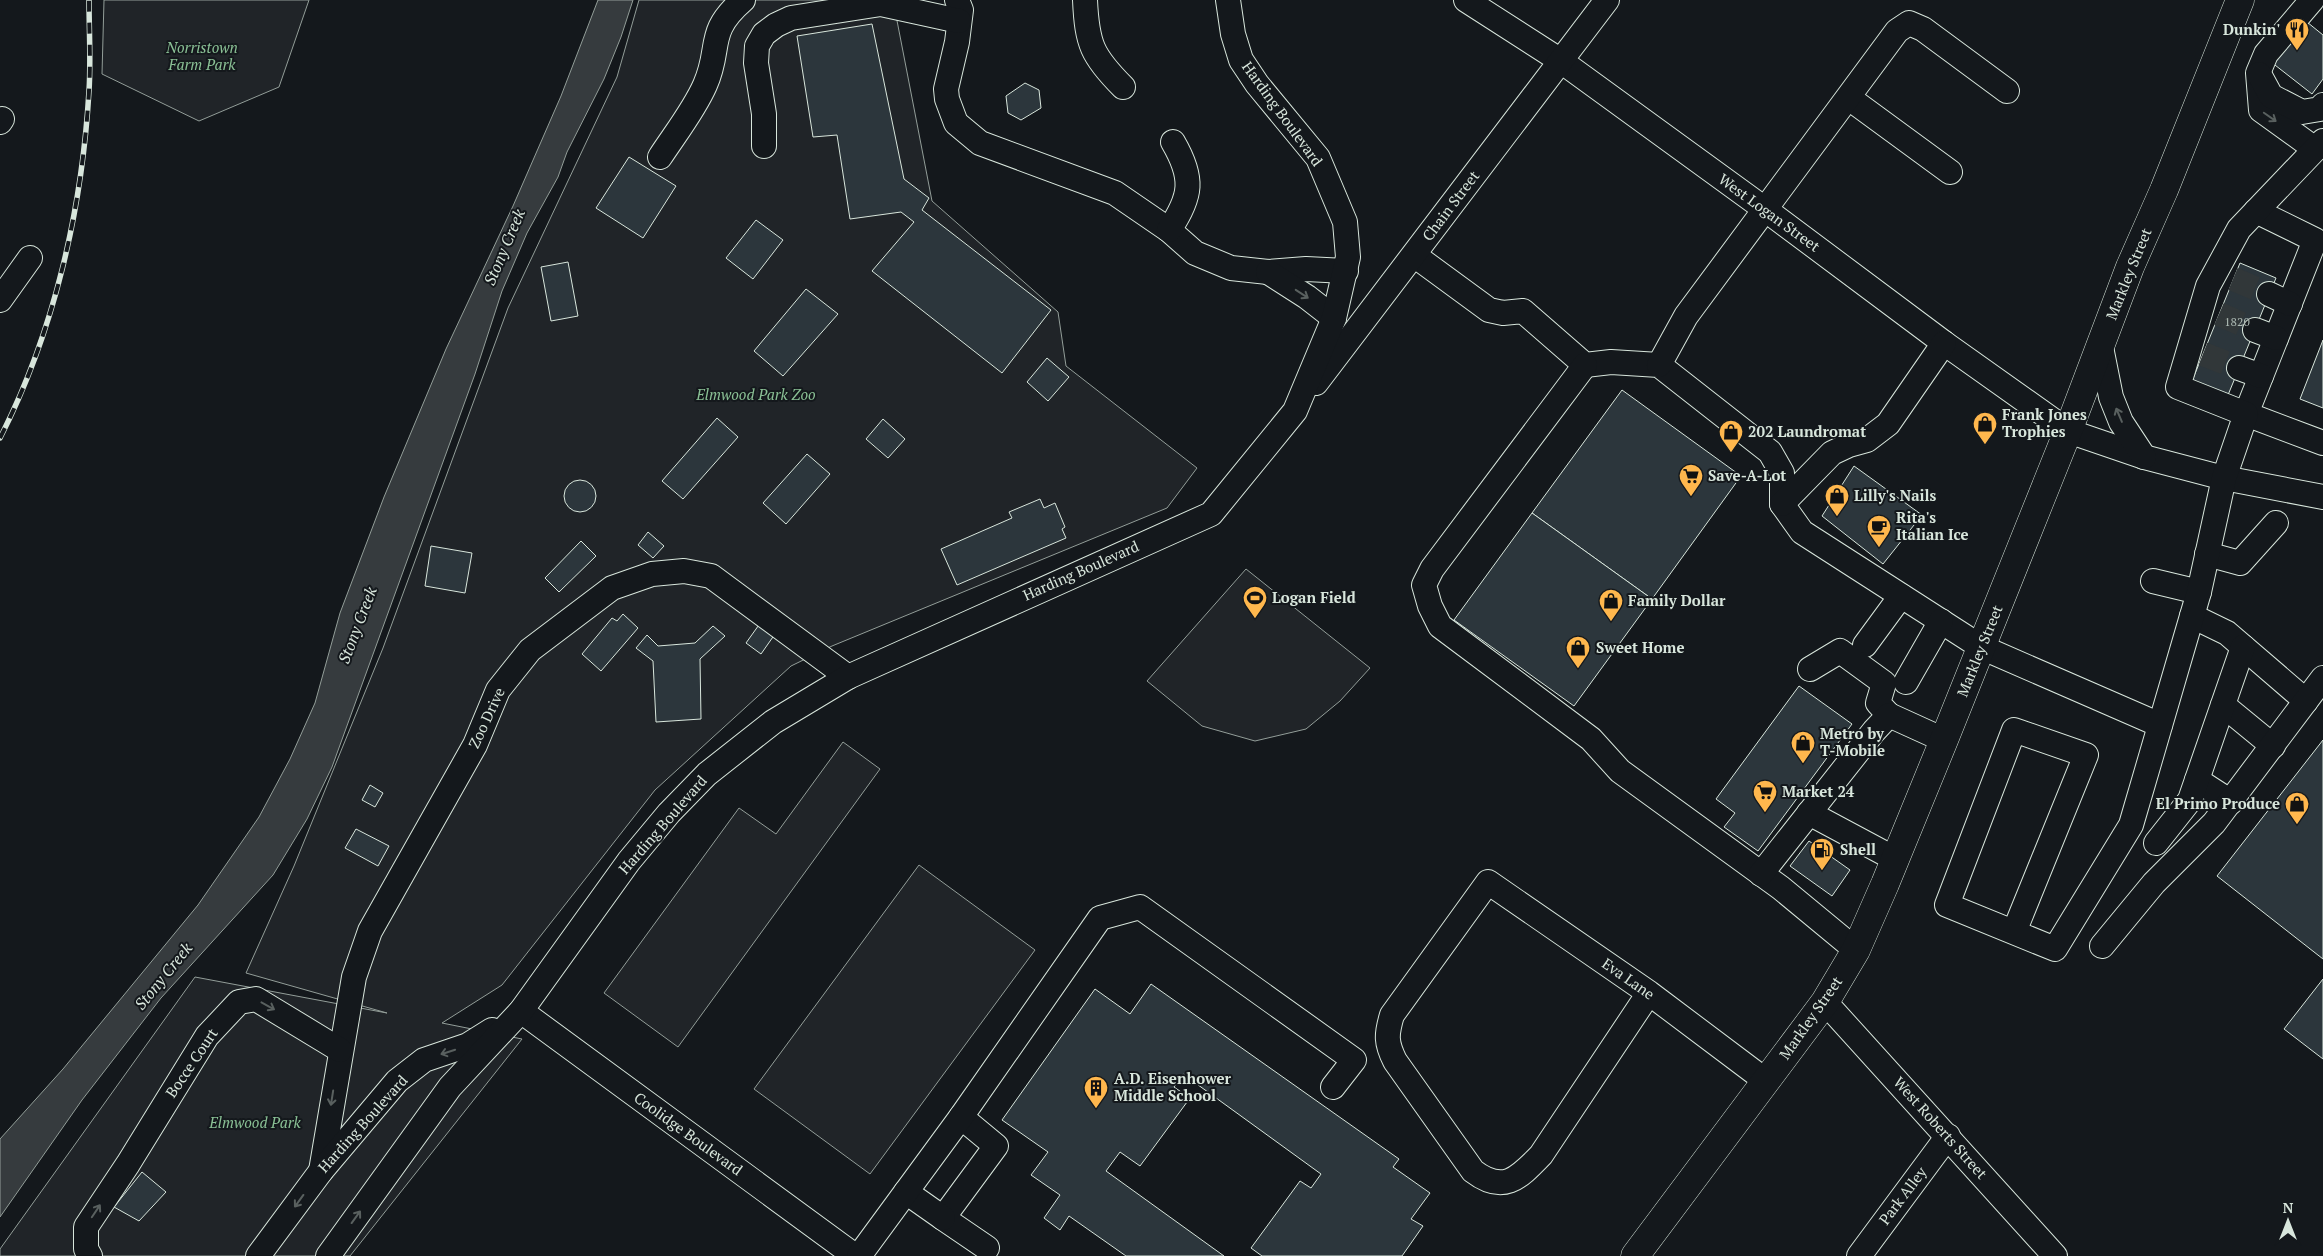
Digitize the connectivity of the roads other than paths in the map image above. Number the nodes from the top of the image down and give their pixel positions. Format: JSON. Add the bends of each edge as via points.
{"nodes":[{"id":1,"x":743,"y":0,"type":"edge"},
{"id":2,"x":1085,"y":0,"type":"edge"},
{"id":3,"x":1228,"y":0,"type":"edge"},
{"id":4,"x":1466,"y":0,"type":"edge"},
{"id":5,"x":1607,"y":0,"type":"edge"},
{"id":6,"x":2240,"y":0,"type":"edge"},
{"id":7,"x":2312,"y":0,"type":"edge"},
{"id":8,"x":958,"y":10,"type":"edge"},
{"id":9,"x":1560,"y":61,"type":"junction"},
{"id":10,"x":2258,"y":73,"type":"junction"},
{"id":11,"x":1123,"y":87,"type":"dead end"},
{"id":12,"x":2007,"y":91,"type":"dead end"},
{"id":13,"x":1849,"y":98,"type":"junction"},
{"id":14,"x":2323,"y":105,"type":"edge"},
{"id":15,"x":1173,"y":142,"type":"dead end"},
{"id":16,"x":2319,"y":145,"type":"edge"},
{"id":17,"x":764,"y":146,"type":"dead end"},
{"id":18,"x":660,"y":157,"type":"dead end"},
{"id":19,"x":1950,"y":172,"type":"dead end"},
{"id":20,"x":1766,"y":210,"type":"junction"},
{"id":21,"x":2256,"y":211,"type":"junction"},
{"id":22,"x":1168,"y":230,"type":"junction"},
{"id":23,"x":2319,"y":242,"type":"edge"},
{"id":24,"x":1414,"y":255,"type":"junction"},
{"id":25,"x":30,"y":258,"type":"dead end"},
{"id":26,"x":1346,"y":271,"type":"junction"},
{"id":27,"x":1268,"y":272,"type":"junction"},
{"id":28,"x":0,"y":300,"type":"edge"},
{"id":29,"x":1334,"y":318,"type":"junction"},
{"id":30,"x":1944,"y":343,"type":"junction"},
{"id":31,"x":2101,"y":347,"type":"junction"},
{"id":32,"x":1585,"y":365,"type":"junction"},
{"id":33,"x":1659,"y":365,"type":"junction"},
{"id":34,"x":1295,"y":411,"type":"junction"},
{"id":35,"x":2246,"y":414,"type":"junction"},
{"id":36,"x":2068,"y":431,"type":"junction"},
{"id":37,"x":2323,"y":443,"type":"edge"},
{"id":38,"x":2144,"y":456,"type":"junction"},
{"id":39,"x":2224,"y":478,"type":"junction"},
{"id":40,"x":2323,"y":497,"type":"edge"},
{"id":41,"x":1782,"y":504,"type":"junction"},
{"id":42,"x":2276,"y":523,"type":"dead end"},
{"id":43,"x":2207,"y":554,"type":"junction"},
{"id":44,"x":2153,"y":581,"type":"dead end"},
{"id":45,"x":2198,"y":592,"type":"junction"},
{"id":46,"x":1901,"y":596,"type":"junction"},
{"id":47,"x":2192,"y":616,"type":"junction"},
{"id":48,"x":1941,"y":621,"type":"junction"},
{"id":49,"x":1865,"y":644,"type":"dead end"},
{"id":50,"x":1981,"y":647,"type":"junction"},
{"id":51,"x":2243,"y":647,"type":"junction"},
{"id":52,"x":1810,"y":669,"type":"dead end"},
{"id":53,"x":848,"y":677,"type":"junction"},
{"id":54,"x":2323,"y":678,"type":"edge"},
{"id":55,"x":1906,"y":682,"type":"dead end"},
{"id":56,"x":2306,"y":701,"type":"junction"},
{"id":57,"x":2223,"y":705,"type":"junction"},
{"id":58,"x":1890,"y":715,"type":"junction"},
{"id":59,"x":2160,"y":725,"type":"junction"},
{"id":60,"x":1944,"y":740,"type":"junction"},
{"id":61,"x":2273,"y":746,"type":"junction"},
{"id":62,"x":2197,"y":780,"type":"junction"},
{"id":63,"x":2230,"y":802,"type":"junction"},
{"id":64,"x":1809,"y":813,"type":"junction"},
{"id":65,"x":2131,"y":825,"type":"junction"},
{"id":66,"x":2156,"y":843,"type":"junction"},
{"id":67,"x":1895,"y":860,"type":"junction"},
{"id":68,"x":2179,"y":860,"type":"junction"},
{"id":69,"x":1761,"y":874,"type":"junction"},
{"id":70,"x":2014,"y":932,"type":"junction"},
{"id":71,"x":2102,"y":946,"type":"dead end"},
{"id":72,"x":1856,"y":950,"type":"junction"},
{"id":73,"x":1649,"y":994,"type":"junction"},
{"id":74,"x":1825,"y":1002,"type":"junction"},
{"id":75,"x":521,"y":1011,"type":"junction"},
{"id":76,"x":340,"y":1050,"type":"junction"},
{"id":77,"x":1766,"y":1081,"type":"junction"},
{"id":78,"x":1333,"y":1088,"type":"dead end"},
{"id":79,"x":961,"y":1117,"type":"junction"},
{"id":80,"x":1948,"y":1136,"type":"junction"},
{"id":81,"x":321,"y":1171,"type":"junction"},
{"id":82,"x":906,"y":1192,"type":"junction"},
{"id":83,"x":943,"y":1218,"type":"junction"},
{"id":84,"x":987,"y":1248,"type":"dead end"},
{"id":85,"x":90,"y":1256,"type":"edge"},
{"id":86,"x":258,"y":1256,"type":"edge"},
{"id":87,"x":328,"y":1256,"type":"edge"},
{"id":88,"x":855,"y":1256,"type":"edge"},
{"id":89,"x":859,"y":1256,"type":"edge"},
{"id":90,"x":1635,"y":1256,"type":"edge"},
{"id":91,"x":1859,"y":1256,"type":"edge"},
{"id":92,"x":2055,"y":1256,"type":"edge"}],
"edges":[{"from":1,"to":18,"type":"street","via":[[729,12],[718,29],[705,86]]},
{"from":2,"to":11,"type":"street","via":[[1091,48]]},
{"from":3,"to":26,"type":"street","name":"Harding Boulevard","via":[[1241,60],[1318,158],[1332,189],[1345,222]]},
{"from":4,"to":9,"type":"street","name":"West Logan Street"},
{"from":5,"to":9,"type":"street","name":"Chain Street"},
{"from":6,"to":31,"type":"highway","name":"Markley Street"},
{"from":7,"to":10,"type":"street","via":[[2266,54]]},
{"from":8,"to":17,"type":"street","via":[[881,4],[791,18],[776,25],[764,34],[757,46]]},
{"from":8,"to":22,"type":"street","via":[[946,89],[956,123],[980,143],[1115,193]]},
{"from":9,"to":20,"type":"street","name":"West Logan Street"},
{"from":9,"to":24,"type":"street","name":"Chain Street"},
{"from":10,"to":14,"type":"street","via":[[2271,96],[2302,112],[2320,109]]},
{"from":10,"to":16,"type":"street","one_way":true,"via":[[2261,110]]},
{"from":12,"to":13,"type":"street","via":[[1923,29],[1909,23],[1897,32]]},
{"from":13,"to":19,"type":"street"},
{"from":13,"to":20,"type":"street"},
{"from":15,"to":22,"type":"street","via":[[1188,179],[1180,213]]},
{"from":16,"to":21,"type":"street"},
{"from":20,"to":30,"type":"street","name":"West Logan Street"},
{"from":20,"to":33,"type":"street","via":[[1686,316]]},
{"from":21,"to":23,"type":"street"},
{"from":21,"to":35,"type":"street","via":[[2239,228],[2225,275],[2208,286],[2210,311],[2196,352],[2178,387]]},
{"from":22,"to":27,"type":"street","via":[[1195,254],[1231,268]]},
{"from":23,"to":35,"type":"street","via":[[2279,299],[2250,372]]},
{"from":24,"to":32,"type":"street","via":[[1489,310],[1503,313],[1523,311]]},
{"from":24,"to":34,"type":"street","name":"Chain Street"},
{"from":25,"to":28,"type":"street"},
{"from":26,"to":27,"type":"street","via":[[1306,268]]},
{"from":26,"to":29,"type":"street","name":"Harding Boulevard"},
{"from":27,"to":29,"type":"street","one_way":true},
{"from":29,"to":34,"type":"street","name":"Harding Boulevard"},
{"from":30,"to":36,"type":"street","name":"West Logan Street"},
{"from":30,"to":41,"type":"street","via":[[1888,424],[1867,440],[1832,453]]},
{"from":31,"to":36,"type":"highway","name":"Markley Street"},
{"from":38,"to":31,"type":"street","one_way":true,"via":[[2121,422],[2111,397]]},
{"from":32,"to":33,"type":"street","via":[[1611,362]]},
{"from":32,"to":69,"type":"street","via":[[1432,569],[1424,584],[1430,606],[1440,626],[1591,739],[1620,771]]},
{"from":33,"to":41,"type":"street","via":[[1770,452],[1782,473]]},
{"from":34,"to":53,"type":"street","name":"Harding Boulevard","via":[[1211,514]]},
{"from":35,"to":37,"type":"street"},
{"from":35,"to":39,"type":"street"},
{"from":36,"to":38,"type":"street","name":"West Logan Street"},
{"from":36,"to":50,"type":"highway","name":"Markley Street"},
{"from":38,"to":39,"type":"street","name":"West Logan Street"},
{"from":39,"to":40,"type":"street","name":"West Logan Street"},
{"from":39,"to":43,"type":"street"},
{"from":41,"to":46,"type":"street","via":[[1802,532]]},
{"from":42,"to":43,"type":"street","via":[[2240,564]]},
{"from":43,"to":45,"type":"street"},
{"from":44,"to":45,"type":"street"},
{"from":45,"to":47,"type":"street"},
{"from":46,"to":48,"type":"street"},
{"from":46,"to":49,"type":"street"},
{"from":47,"to":51,"type":"street","via":[[2227,633]]},
{"from":47,"to":59,"type":"street"},
{"from":48,"to":50,"type":"street"},
{"from":48,"to":55,"type":"street"},
{"from":50,"to":59,"type":"street"},
{"from":50,"to":60,"type":"highway","name":"Markley Street"},
{"from":51,"to":56,"type":"street"},
{"from":51,"to":57,"type":"street"},
{"from":52,"to":58,"type":"street","via":[[1840,651],[1884,683],[1878,703]]},
{"from":53,"to":75,"type":"street","name":"Harding Boulevard","via":[[773,722],[707,774],[629,861]]},
{"from":53,"to":76,"type":"street","name":"Zoo Drive","via":[[712,576],[674,571],[652,574],[612,588],[530,650],[498,690],[475,745],[370,931],[354,977]]},
{"from":54,"to":56,"type":"street"},
{"from":56,"to":61,"type":"street"},
{"from":57,"to":61,"type":"street"},
{"from":57,"to":62,"type":"street"},
{"from":58,"to":60,"type":"street"},
{"from":58,"to":64,"type":"street"},
{"from":59,"to":65,"type":"street"},
{"from":60,"to":67,"type":"highway","name":"Markley Street"},
{"from":61,"to":63,"type":"street"},
{"from":62,"to":63,"type":"street"},
{"from":62,"to":66,"type":"street","via":[[2190,800]]},
{"from":63,"to":68,"type":"street"},
{"from":64,"to":67,"type":"street"},
{"from":64,"to":69,"type":"street"},
{"from":65,"to":66,"type":"street"},
{"from":65,"to":70,"type":"street","via":[[2055,949]]},
{"from":66,"to":68,"type":"street"},
{"from":67,"to":72,"type":"highway","name":"Markley Street"},
{"from":68,"to":71,"type":"street","via":[[2154,883]]},
{"from":69,"to":72,"type":"street"},
{"from":70,"to":70,"type":"street","via":[[1947,906],[2014,730],[2086,755]]},
{"from":72,"to":74,"type":"highway","name":"Markley Street"},
{"from":73,"to":73,"type":"street","name":"Eva Lane","via":[[1541,1155],[1526,1171],[1497,1184],[1486,1181],[1473,1171],[1387,1045],[1392,1015],[1488,882]]},
{"from":73,"to":77,"type":"street","name":"Eva Lane"},
{"from":74,"to":77,"type":"highway","name":"Markley Street"},
{"from":74,"to":80,"type":"street","name":"West Roberts Street"},
{"from":75,"to":81,"type":"street","name":"Harding Boulevard","one_way":true,"via":[[468,1045],[424,1060],[397,1081]]},
{"from":87,"to":75,"type":"street","name":"Harding Boulevard","one_way":true,"via":[[450,1088]]},
{"from":75,"to":88,"type":"street","name":"Coolidge Boulevard"},
{"from":76,"to":81,"type":"street","one_way":true},
{"from":85,"to":76,"type":"street","name":"Bocce Court","one_way":true,"via":[[86,1249],[86,1227],[207,1036],[239,1002],[256,999]]},
{"from":77,"to":90,"type":"highway","name":"Markley Street"},
{"from":78,"to":79,"type":"street","via":[[1354,1060],[1140,907],[1100,918]]},
{"from":79,"to":82,"type":"street"},
{"from":79,"to":83,"type":"street","via":[[996,1146]]},
{"from":80,"to":91,"type":"street","name":"Park Alley"},
{"from":80,"to":92,"type":"street","name":"West Roberts Street"},
{"from":81,"to":86,"type":"street","name":"Harding Boulevard","one_way":true},
{"from":82,"to":83,"type":"street"},
{"from":82,"to":89,"type":"street"},
{"from":83,"to":84,"type":"street"}]}
